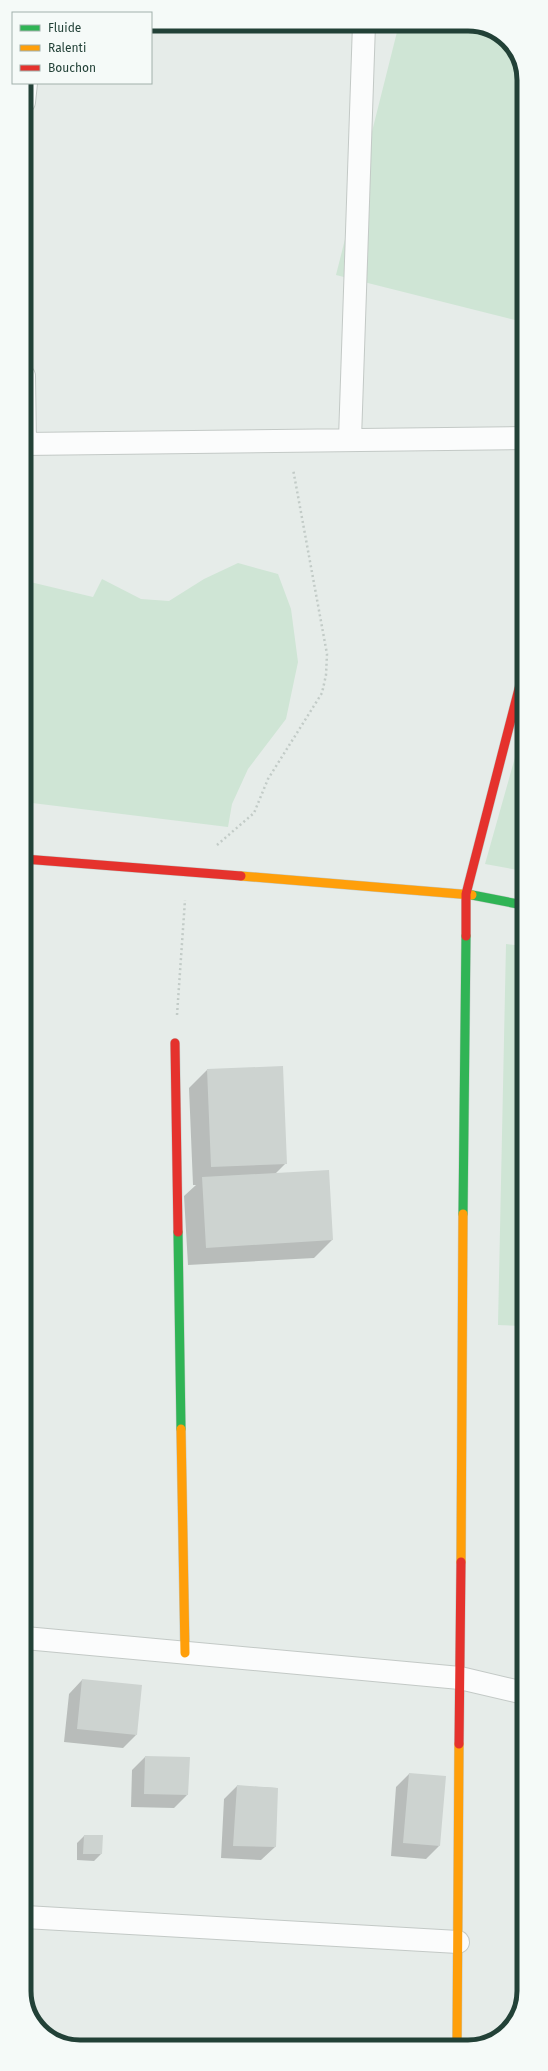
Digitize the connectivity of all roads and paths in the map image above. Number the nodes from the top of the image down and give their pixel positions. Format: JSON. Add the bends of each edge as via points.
{"nodes":[{"id":1,"x":364,"y":31,"type":"edge"},
{"id":2,"x":517,"y":438,"type":"edge"},
{"id":3,"x":350,"y":439,"type":"junction"},
{"id":4,"x":287,"y":440,"type":"junction"},
{"id":5,"x":31,"y":444,"type":"edge"},
{"id":6,"x":517,"y":696,"type":"edge"},
{"id":7,"x":31,"y":860,"type":"edge"},
{"id":8,"x":187,"y":872,"type":"junction"},
{"id":9,"x":466,"y":894,"type":"junction"},
{"id":10,"x":517,"y":904,"type":"edge"},
{"id":11,"x":175,"y":1043,"type":"joint"},
{"id":12,"x":31,"y":1639,"type":"edge"},
{"id":13,"x":185,"y":1652,"type":"junction"},
{"id":14,"x":460,"y":1678,"type":"junction"},
{"id":15,"x":517,"y":1690,"type":"edge"},
{"id":16,"x":31,"y":1917,"type":"edge"},
{"id":17,"x":458,"y":1942,"type":"junction"},
{"id":18,"x":457,"y":2040,"type":"edge"}],
"edges":[{"from":1,"to":3,"type":"street"},
{"from":2,"to":3,"type":"street"},
{"from":3,"to":4,"type":"street"},
{"from":4,"to":5,"type":"street"},
{"from":4,"to":8,"type":"path","via":[[327,654],[326,676],[322,693],[268,779],[254,813]]},
{"from":6,"to":9,"type":"street"},
{"from":7,"to":8,"type":"street"},
{"from":8,"to":9,"type":"street"},
{"from":8,"to":11,"type":"path"},
{"from":9,"to":10,"type":"street"},
{"from":9,"to":14,"type":"street"},
{"from":11,"to":13,"type":"street"},
{"from":12,"to":13,"type":"street"},
{"from":13,"to":14,"type":"street"},
{"from":14,"to":15,"type":"street"},
{"from":14,"to":17,"type":"street"},
{"from":16,"to":17,"type":"street"},
{"from":17,"to":18,"type":"street"}]}
